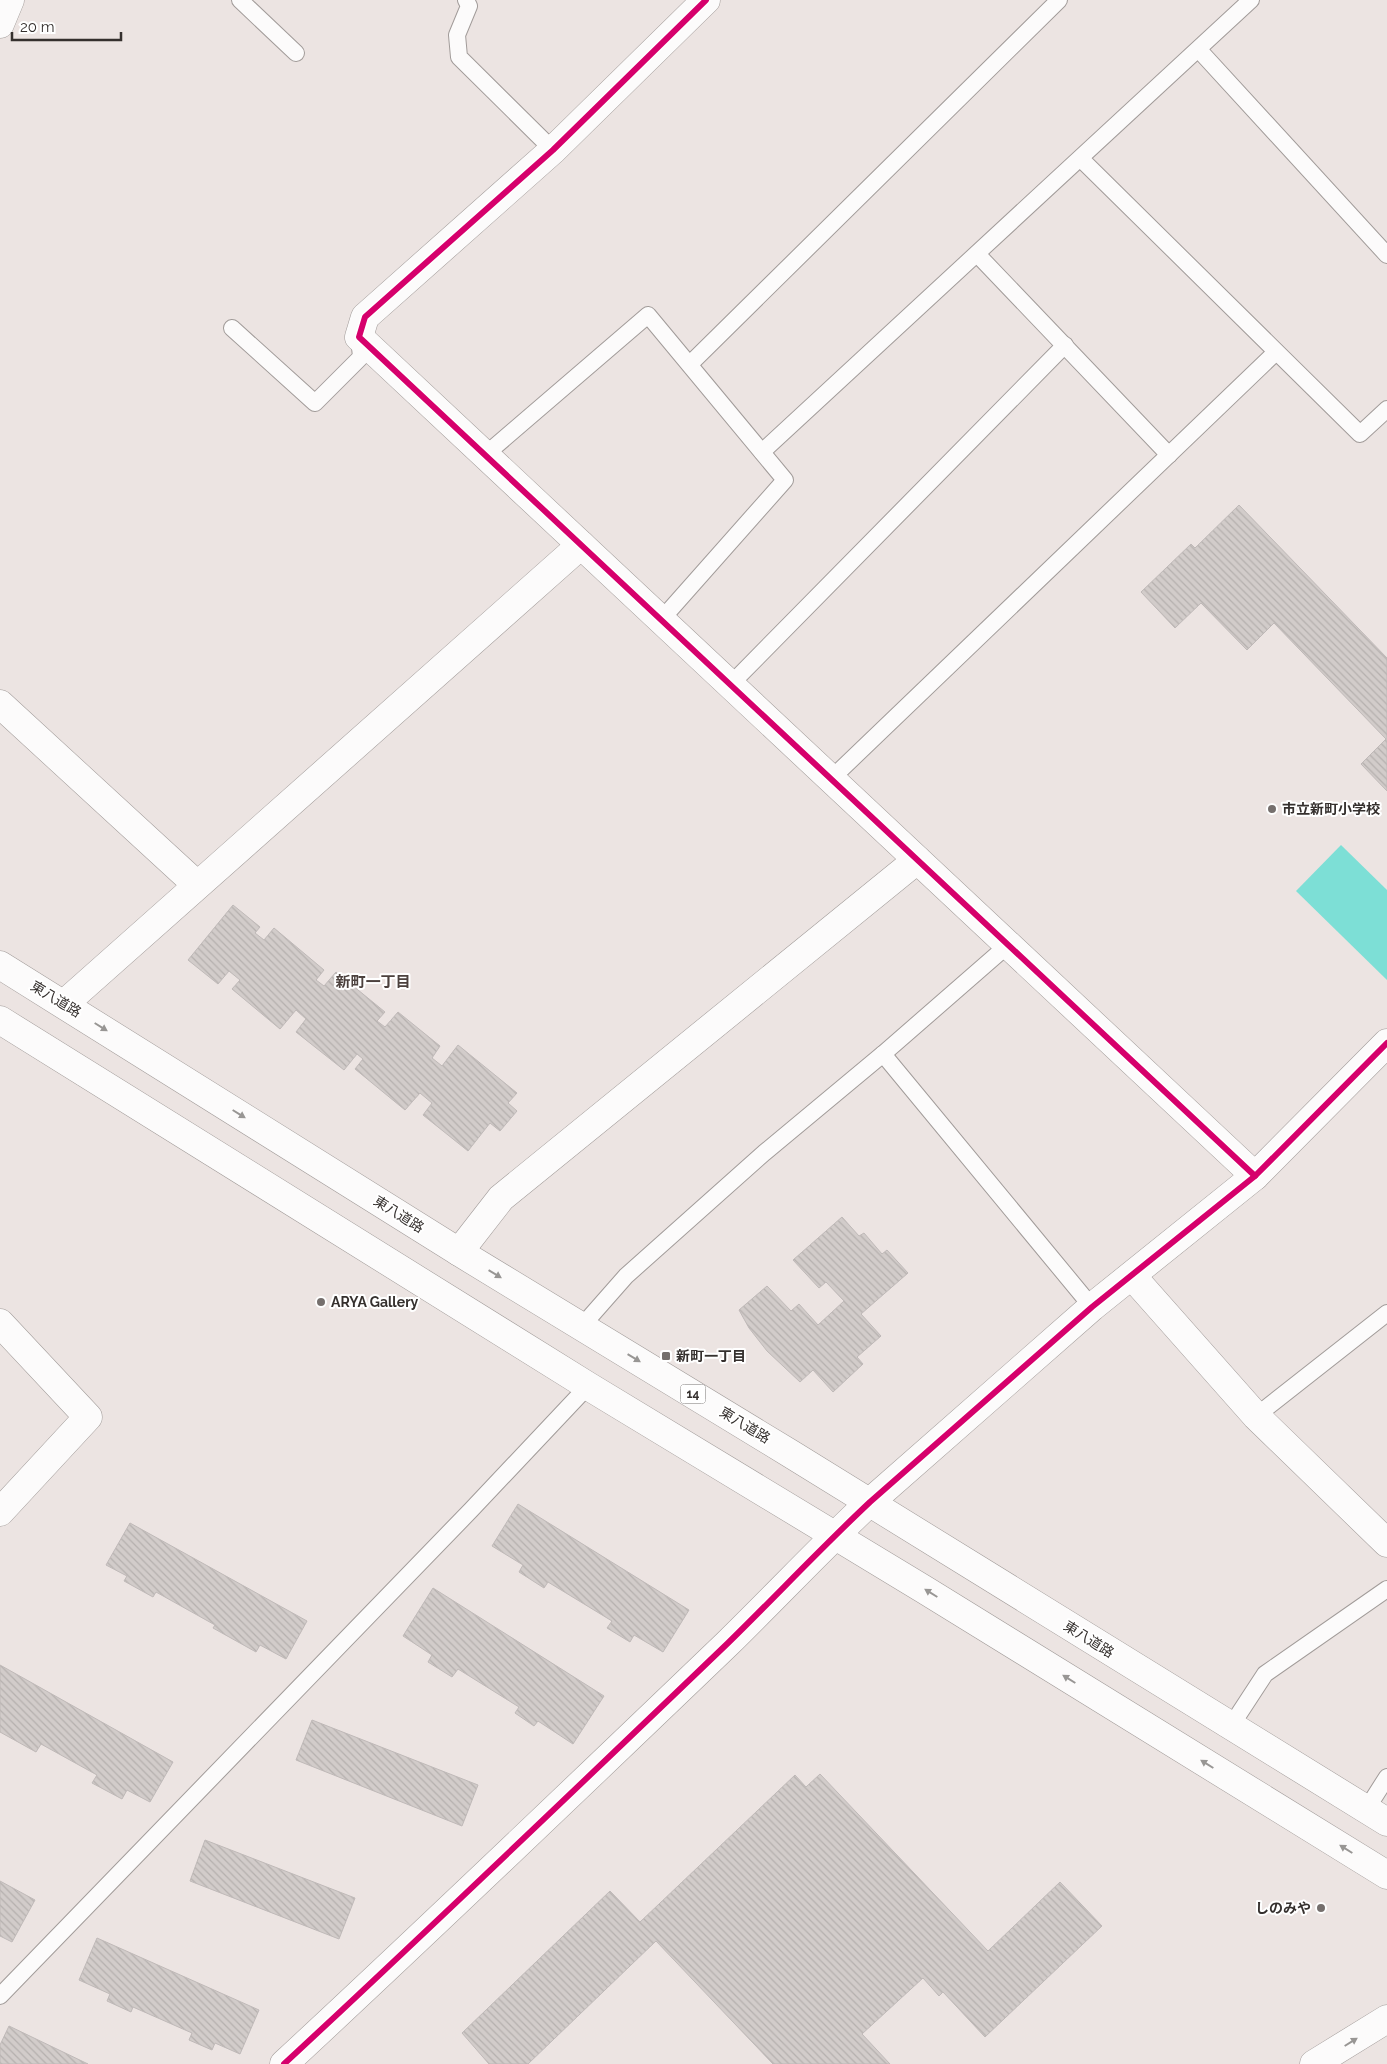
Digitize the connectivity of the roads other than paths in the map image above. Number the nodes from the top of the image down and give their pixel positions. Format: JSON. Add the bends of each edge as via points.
{"nodes":[{"id":1,"x":10,"y":0,"type":"edge"},
{"id":2,"x":240,"y":0,"type":"edge"},
{"id":3,"x":466,"y":0,"type":"edge"},
{"id":4,"x":706,"y":0,"type":"edge"},
{"id":5,"x":1059,"y":0,"type":"edge"},
{"id":6,"x":1251,"y":0,"type":"edge"},
{"id":7,"x":0,"y":24,"type":"edge"},
{"id":8,"x":1199,"y":50,"type":"junction"},
{"id":9,"x":296,"y":53,"type":"dead end"},
{"id":10,"x":553,"y":150,"type":"junction"},
{"id":11,"x":1081,"y":159,"type":"junction"},
{"id":12,"x":977,"y":254,"type":"junction"},
{"id":13,"x":1387,"y":256,"type":"edge"},
{"id":14,"x":232,"y":328,"type":"dead end"},
{"id":15,"x":359,"y":337,"type":"junction"},
{"id":16,"x":1065,"y":345,"type":"junction"},
{"id":17,"x":1276,"y":352,"type":"junction"},
{"id":18,"x":690,"y":364,"type":"junction"},
{"id":19,"x":1387,"y":409,"type":"edge"},
{"id":20,"x":762,"y":452,"type":"junction"},
{"id":21,"x":485,"y":455,"type":"junction"},
{"id":22,"x":1169,"y":455,"type":"junction"},
{"id":23,"x":581,"y":545,"type":"junction"},
{"id":24,"x":661,"y":620,"type":"junction"},
{"id":25,"x":730,"y":685,"type":"junction"},
{"id":26,"x":0,"y":704,"type":"edge"},
{"id":27,"x":830,"y":779,"type":"junction"},
{"id":28,"x":917,"y":860,"type":"junction"},
{"id":29,"x":197,"y":885,"type":"junction"},
{"id":30,"x":1008,"y":945,"type":"junction"},
{"id":31,"x":0,"y":965,"type":"edge"},
{"id":32,"x":64,"y":1004,"type":"junction"},
{"id":33,"x":0,"y":1020,"type":"edge"},
{"id":34,"x":1387,"y":1043,"type":"edge"},
{"id":35,"x":883,"y":1054,"type":"junction"},
{"id":36,"x":1255,"y":1176,"type":"junction"},
{"id":37,"x":459,"y":1252,"type":"junction"},
{"id":38,"x":1132,"y":1276,"type":"junction"},
{"id":39,"x":1092,"y":1307,"type":"junction"},
{"id":40,"x":1387,"y":1313,"type":"edge"},
{"id":41,"x":0,"y":1323,"type":"edge"},
{"id":42,"x":582,"y":1326,"type":"junction"},
{"id":43,"x":588,"y":1386,"type":"junction"},
{"id":44,"x":1256,"y":1416,"type":"junction"},
{"id":45,"x":870,"y":1502,"type":"junction"},
{"id":46,"x":0,"y":1512,"type":"edge"},
{"id":47,"x":834,"y":1536,"type":"junction"},
{"id":48,"x":1385,"y":1537,"type":"edge"},
{"id":49,"x":1387,"y":1589,"type":"edge"},
{"id":50,"x":1230,"y":1726,"type":"junction"},
{"id":51,"x":1387,"y":1777,"type":"edge"},
{"id":52,"x":1376,"y":1816,"type":"edge"},
{"id":53,"x":1387,"y":1875,"type":"edge"},
{"id":54,"x":0,"y":1996,"type":"edge"},
{"id":55,"x":1387,"y":2019,"type":"edge"},
{"id":56,"x":284,"y":2064,"type":"edge"},
{"id":57,"x":1314,"y":2064,"type":"edge"}],
"edges":[{"from":1,"to":7,"type":"street"},
{"from":2,"to":9,"type":"lane"},
{"from":3,"to":10,"type":"lane","via":[[469,6],[457,35],[459,57]]},
{"from":4,"to":10,"type":"street"},
{"from":5,"to":18,"type":"lane"},
{"from":6,"to":8,"type":"lane"},
{"from":8,"to":11,"type":"lane"},
{"from":8,"to":13,"type":"lane"},
{"from":10,"to":15,"type":"street","via":[[365,317]]},
{"from":11,"to":12,"type":"lane"},
{"from":11,"to":17,"type":"lane"},
{"from":12,"to":16,"type":"lane"},
{"from":12,"to":20,"type":"lane"},
{"from":14,"to":15,"type":"lane","via":[[315,403],[361,357]]},
{"from":15,"to":21,"type":"street"},
{"from":16,"to":22,"type":"lane"},
{"from":16,"to":25,"type":"lane"},
{"from":17,"to":19,"type":"lane","via":[[1360,434]]},
{"from":17,"to":22,"type":"lane"},
{"from":18,"to":20,"type":"lane"},
{"from":18,"to":21,"type":"lane","via":[[648,315]]},
{"from":20,"to":24,"type":"lane","via":[[784,480]]},
{"from":21,"to":23,"type":"street"},
{"from":22,"to":27,"type":"lane"},
{"from":23,"to":24,"type":"street"},
{"from":23,"to":29,"type":"street"},
{"from":24,"to":25,"type":"street"},
{"from":25,"to":27,"type":"street"},
{"from":26,"to":29,"type":"street"},
{"from":27,"to":28,"type":"street"},
{"from":28,"to":30,"type":"street"},
{"from":28,"to":37,"type":"street","via":[[501,1198]]},
{"from":29,"to":32,"type":"street"},
{"from":30,"to":35,"type":"lane"},
{"from":30,"to":36,"type":"street"},
{"from":31,"to":32,"type":"street","name":"東八道路","number":"14"},
{"from":32,"to":37,"type":"street","name":"東八道路","number":"14","one_way":true},
{"from":33,"to":43,"type":"street"},
{"from":34,"to":36,"type":"street"},
{"from":35,"to":39,"type":"lane"},
{"from":35,"to":42,"type":"lane","via":[[764,1153],[626,1276]]},
{"from":36,"to":38,"type":"street"},
{"from":37,"to":42,"type":"street","name":"東八道路","number":"14","one_way":true},
{"from":38,"to":39,"type":"street"},
{"from":38,"to":44,"type":"street"},
{"from":39,"to":45,"type":"street"},
{"from":40,"to":44,"type":"lane"},
{"from":41,"to":46,"type":"street","via":[[88,1417]]},
{"from":42,"to":45,"type":"street","name":"東八道路","number":"14","one_way":true},
{"from":43,"to":47,"type":"street"},
{"from":43,"to":54,"type":"lane"},
{"from":44,"to":48,"type":"street"},
{"from":45,"to":47,"type":"street"},
{"from":45,"to":50,"type":"street","name":"東八道路","number":"14"},
{"from":53,"to":47,"type":"street","one_way":true},
{"from":47,"to":56,"type":"street","via":[[779,1594]]},
{"from":49,"to":50,"type":"lane","via":[[1265,1674]]},
{"from":50,"to":52,"type":"street","name":"東八道路","number":"14"},
{"from":51,"to":52,"type":"lane"},
{"from":57,"to":55,"type":"street","one_way":true}]}
